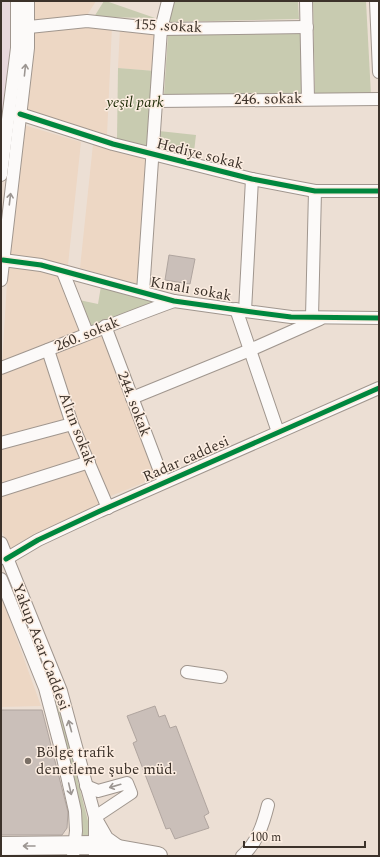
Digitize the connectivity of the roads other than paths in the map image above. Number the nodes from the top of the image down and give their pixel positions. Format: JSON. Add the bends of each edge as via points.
{"nodes":[{"id":1,"x":17,"y":1,"type":"edge"},
{"id":2,"x":28,"y":1,"type":"edge"},
{"id":3,"x":168,"y":1,"type":"edge"},
{"id":4,"x":306,"y":1,"type":"edge"},
{"id":5,"x":376,"y":1,"type":"edge"},
{"id":6,"x":29,"y":27,"type":"junction"},
{"id":7,"x":307,"y":27,"type":"junction"},
{"id":8,"x":161,"y":28,"type":"junction"},
{"id":9,"x":379,"y":72,"type":"edge"},
{"id":10,"x":308,"y":99,"type":"junction"},
{"id":11,"x":379,"y":99,"type":"edge"},
{"id":12,"x":158,"y":101,"type":"junction"},
{"id":13,"x":20,"y":114,"type":"junction"},
{"id":14,"x":154,"y":155,"type":"junction"},
{"id":15,"x":1,"y":175,"type":"edge"},
{"id":16,"x":252,"y":179,"type":"junction"},
{"id":17,"x":315,"y":191,"type":"junction"},
{"id":18,"x":379,"y":191,"type":"edge"},
{"id":19,"x":3,"y":260,"type":"junction"},
{"id":20,"x":63,"y":272,"type":"junction"},
{"id":21,"x":1,"y":280,"type":"edge"},
{"id":22,"x":143,"y":292,"type":"junction"},
{"id":23,"x":174,"y":300,"type":"junction"},
{"id":24,"x":240,"y":310,"type":"junction"},
{"id":25,"x":318,"y":317,"type":"junction"},
{"id":26,"x":379,"y":318,"type":"edge"},
{"id":27,"x":105,"y":326,"type":"junction"},
{"id":28,"x":87,"y":333,"type":"junction"},
{"id":29,"x":48,"y":350,"type":"junction"},
{"id":30,"x":250,"y":350,"type":"junction"},
{"id":31,"x":1,"y":368,"type":"edge"},
{"id":32,"x":379,"y":388,"type":"edge"},
{"id":33,"x":132,"y":398,"type":"junction"},
{"id":34,"x":72,"y":424,"type":"junction"},
{"id":35,"x":278,"y":432,"type":"junction"},
{"id":36,"x":1,"y":444,"type":"edge"},
{"id":37,"x":89,"y":462,"type":"junction"},
{"id":38,"x":164,"y":482,"type":"junction"},
{"id":39,"x":1,"y":490,"type":"edge"},
{"id":40,"x":108,"y":508,"type":"junction"},
{"id":41,"x":1,"y":544,"type":"edge"},
{"id":42,"x":6,"y":559,"type":"junction"},
{"id":43,"x":1,"y":579,"type":"edge"},
{"id":44,"x":187,"y":672,"type":"dead end"},
{"id":45,"x":220,"y":677,"type":"dead end"},
{"id":46,"x":86,"y":786,"type":"junction"},
{"id":47,"x":268,"y":805,"type":"dead end"},
{"id":48,"x":94,"y":817,"type":"junction"},
{"id":49,"x":76,"y":822,"type":"junction"},
{"id":50,"x":1,"y":846,"type":"edge"},
{"id":51,"x":51,"y":846,"type":"junction"},
{"id":52,"x":123,"y":850,"type":"junction"},
{"id":53,"x":73,"y":851,"type":"edge"},
{"id":54,"x":95,"y":851,"type":"edge"},
{"id":55,"x":158,"y":856,"type":"edge"},
{"id":56,"x":242,"y":856,"type":"edge"}],
"edges":[{"from":1,"to":15,"type":"street","via":[[17,48]]},
{"from":2,"to":6,"type":"street"},
{"from":3,"to":8,"type":"street"},
{"from":4,"to":7,"type":"street"},
{"from":5,"to":9,"type":"street"},
{"from":6,"to":8,"type":"street","name":"155 .sokak","via":[[87,21]]},
{"from":13,"to":6,"type":"street","one_way":true},
{"from":7,"to":8,"type":"street","name":"155 .sokak"},
{"from":7,"to":10,"type":"street"},
{"from":8,"to":12,"type":"street"},
{"from":10,"to":11,"type":"street","name":"246. sokak"},
{"from":10,"to":12,"type":"street","name":"246. sokak"},
{"from":12,"to":14,"type":"street"},
{"from":13,"to":14,"type":"street","name":"Hediye sokak"},
{"from":19,"to":13,"type":"street","one_way":true},
{"from":14,"to":16,"type":"street","name":"Hediye sokak"},
{"from":14,"to":22,"type":"street"},
{"from":16,"to":17,"type":"street","name":"Hediye sokak"},
{"from":16,"to":24,"type":"street"},
{"from":17,"to":18,"type":"street","name":"Hediye sokak"},
{"from":17,"to":25,"type":"street"},
{"from":19,"to":20,"type":"street","name":"Kınalı sokak","via":[[41,265]]},
{"from":19,"to":21,"type":"street"},
{"from":20,"to":22,"type":"street","name":"Kınalı sokak"},
{"from":20,"to":28,"type":"street"},
{"from":22,"to":23,"type":"street","name":"Kınalı sokak"},
{"from":23,"to":24,"type":"street","name":"Kınalı sokak"},
{"from":23,"to":27,"type":"street","name":"260. sokak"},
{"from":24,"to":25,"type":"street","name":"Kınalı sokak","via":[[291,317]]},
{"from":24,"to":30,"type":"street"},
{"from":25,"to":26,"type":"street","name":"Kınalı sokak"},
{"from":25,"to":30,"type":"street"},
{"from":27,"to":28,"type":"street","name":"260. sokak"},
{"from":27,"to":33,"type":"street","name":"244. sokak"},
{"from":28,"to":29,"type":"street","name":"260. sokak"},
{"from":29,"to":31,"type":"street","name":"260. sokak"},
{"from":29,"to":34,"type":"street","name":"Altın sokak"},
{"from":30,"to":33,"type":"street"},
{"from":30,"to":35,"type":"street"},
{"from":32,"to":35,"type":"street","name":"Radar caddesi"},
{"from":33,"to":38,"type":"street","name":"244. sokak"},
{"from":34,"to":36,"type":"street"},
{"from":34,"to":37,"type":"street","name":"Altın sokak"},
{"from":35,"to":38,"type":"street","name":"Radar caddesi"},
{"from":37,"to":39,"type":"street"},
{"from":37,"to":40,"type":"street","name":"Altın sokak"},
{"from":38,"to":40,"type":"street","name":"Radar caddesi"},
{"from":40,"to":42,"type":"street","name":"Radar caddesi","via":[[38,540]]},
{"from":41,"to":42,"type":"street","name":"Yakup Acar Caddesi"},
{"from":46,"to":42,"type":"street","name":"Yakup Acar Caddesi","one_way":true,"via":[[61,690]]},
{"from":43,"to":49,"type":"street","name":"Yakup Acar Caddesi","one_way":true,"via":[[45,688]]},
{"from":44,"to":45,"type":"street"},
{"from":46,"to":48,"type":"street","name":"Yakup Acar Caddesi"},
{"from":48,"to":46,"type":"street","one_way":true,"via":[[131,793],[127,783],[98,791]]},
{"from":47,"to":56,"type":"street","via":[[263,825],[252,847]]},
{"from":48,"to":52,"type":"street","via":[[107,838]]},
{"from":48,"to":54,"type":"street","name":"Yakup Acar Caddesi"},
{"from":49,"to":51,"type":"street","via":[[65,840]]},
{"from":49,"to":53,"type":"street","name":"Yakup Acar Caddesi"},
{"from":51,"to":50,"type":"highway","one_way":true},
{"from":51,"to":53,"type":"highway"},
{"from":52,"to":54,"type":"highway"},
{"from":52,"to":55,"type":"highway"},
{"from":53,"to":54,"type":"highway"}]}
